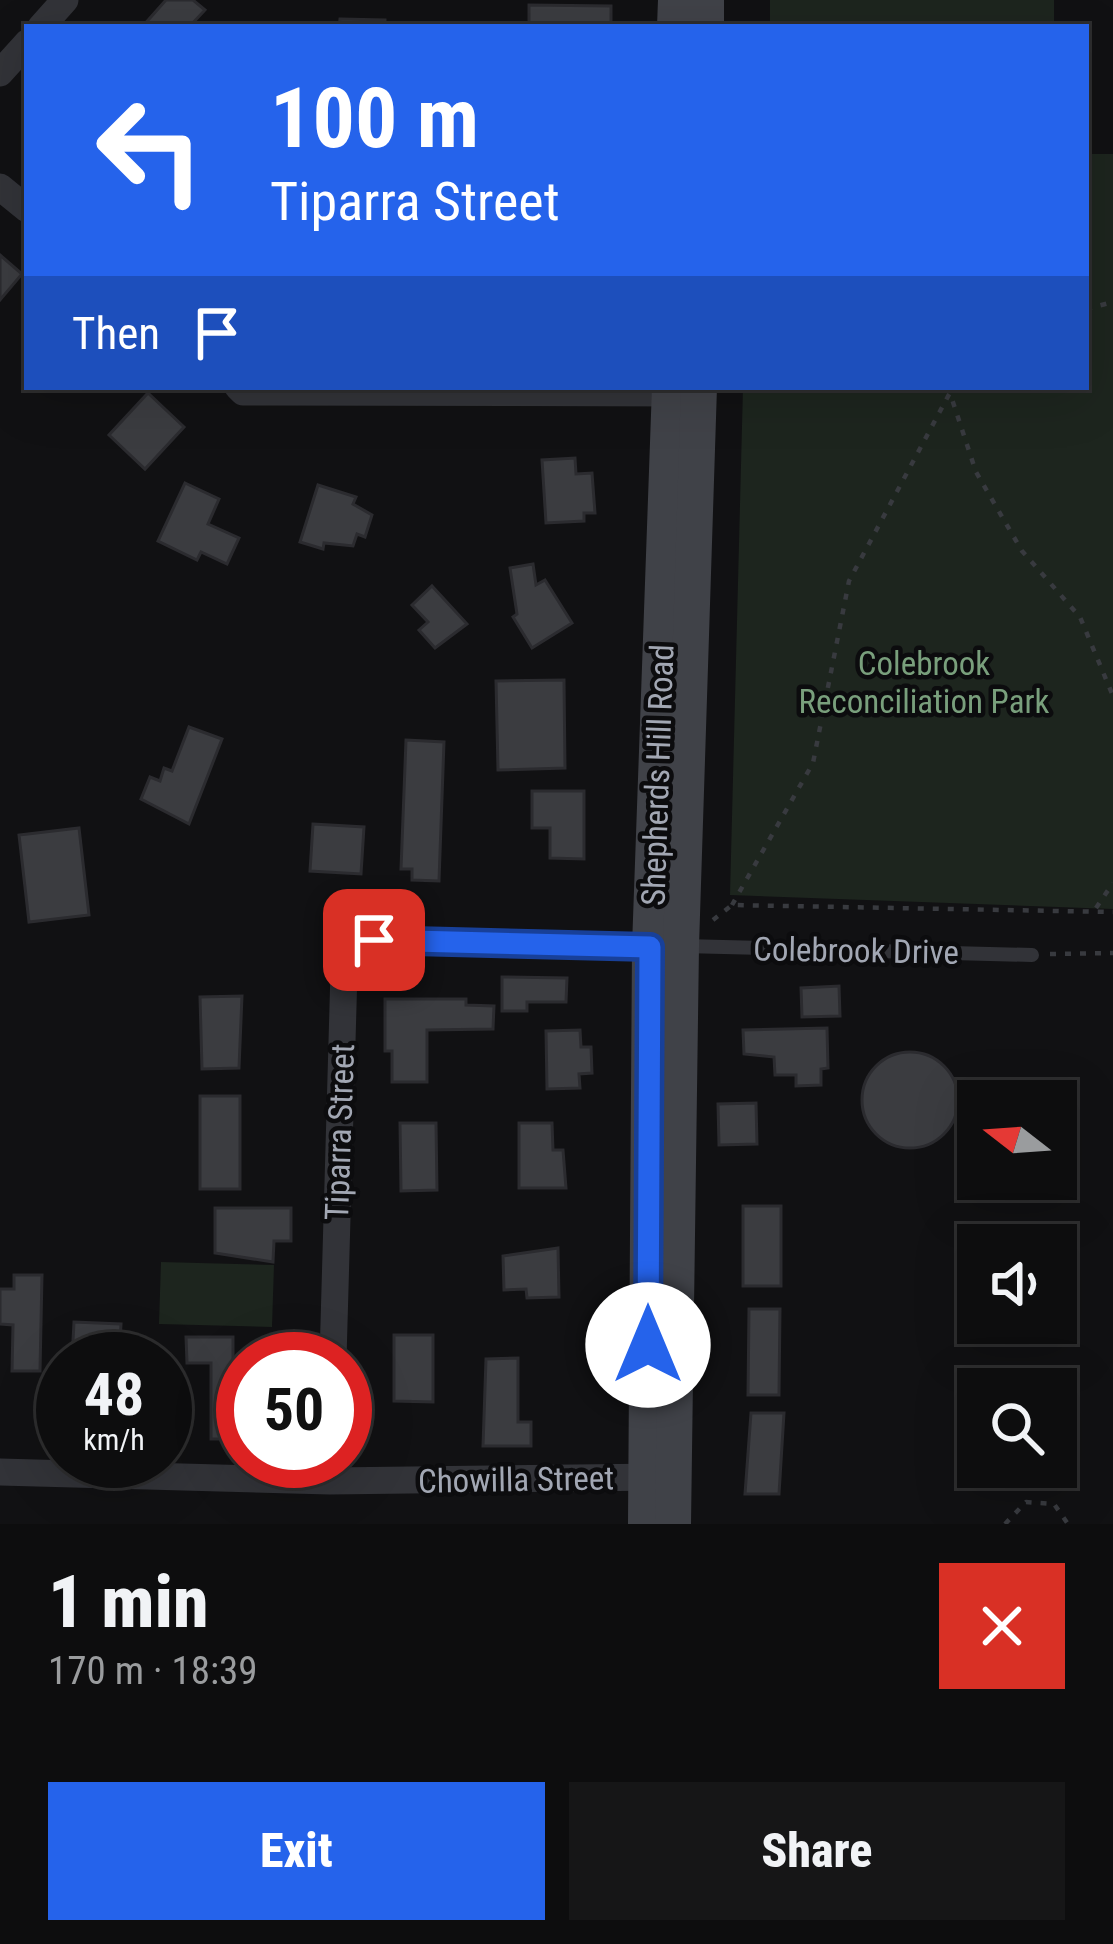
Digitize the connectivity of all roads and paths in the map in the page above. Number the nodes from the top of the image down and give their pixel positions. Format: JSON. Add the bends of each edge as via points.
{"nodes":[{"id":1,"x":65,"y":0,"type":"edge"},
{"id":2,"x":44,"y":24,"type":"edge"},
{"id":3,"x":24,"y":46,"type":"edge"},
{"id":4,"x":0,"y":73,"type":"edge"},
{"id":5,"x":0,"y":187,"type":"edge"},
{"id":6,"x":24,"y":207,"type":"edge"},
{"id":7,"x":241,"y":390,"type":"edge"},
{"id":8,"x":685,"y":390,"type":"edge"},
{"id":9,"x":950,"y":390,"type":"edge"},
{"id":10,"x":952,"y":390,"type":"edge"},
{"id":11,"x":1113,"y":696,"type":"edge"},
{"id":12,"x":1113,"y":883,"type":"edge"},
{"id":13,"x":732,"y":904,"type":"junction"},
{"id":14,"x":1094,"y":911,"type":"junction"},
{"id":15,"x":1113,"y":912,"type":"edge"},
{"id":16,"x":666,"y":947,"type":"junction"},
{"id":17,"x":1113,"y":953,"type":"edge"},
{"id":18,"x":1032,"y":955,"type":"joint"},
{"id":19,"x":334,"y":1332,"type":"edge"},
{"id":20,"x":216,"y":1471,"type":"edge"},
{"id":21,"x":0,"y":1472,"type":"edge"},
{"id":22,"x":372,"y":1472,"type":"edge"},
{"id":23,"x":659,"y":1477,"type":"junction"},
{"id":24,"x":646,"y":1524,"type":"edge"},
{"id":25,"x":673,"y":1524,"type":"edge"},
{"id":26,"x":1005,"y":1524,"type":"edge"},
{"id":27,"x":1068,"y":1524,"type":"edge"}],
"edges":[{"from":1,"to":2,"type":"street"},
{"from":3,"to":4,"type":"street"},
{"from":5,"to":6,"type":"street"},
{"from":7,"to":8,"type":"street"},
{"from":8,"to":16,"type":"main road","name":"Shepherds Hill Road"},
{"from":9,"to":13,"type":"path","via":[[848,581],[813,763]]},
{"from":10,"to":11,"type":"path","via":[[976,472],[1022,551],[1080,617]]},
{"from":12,"to":14,"type":"path"},
{"from":13,"to":14,"type":"path"},
{"from":13,"to":16,"type":"path"},
{"from":14,"to":15,"type":"path"},
{"from":16,"to":18,"type":"lane","name":"Colebrook Drive"},
{"from":16,"to":19,"type":"street","name":"Tiparra Street","via":[[374,940],[352,952],[344,971]]},
{"from":16,"to":23,"type":"main road","name":"Shepherds Hill Road"},
{"from":17,"to":18,"type":"path"},
{"from":20,"to":21,"type":"street","name":"Chowilla Street"},
{"from":22,"to":23,"type":"street","name":"Chowilla Street"},
{"from":23,"to":24,"type":"main road","name":"Shepherds Hill Road"},
{"from":23,"to":25,"type":"main road","name":"Shepherds Hill Road"},
{"from":26,"to":27,"type":"path","via":[[1026,1502],[1054,1504]]}]}
